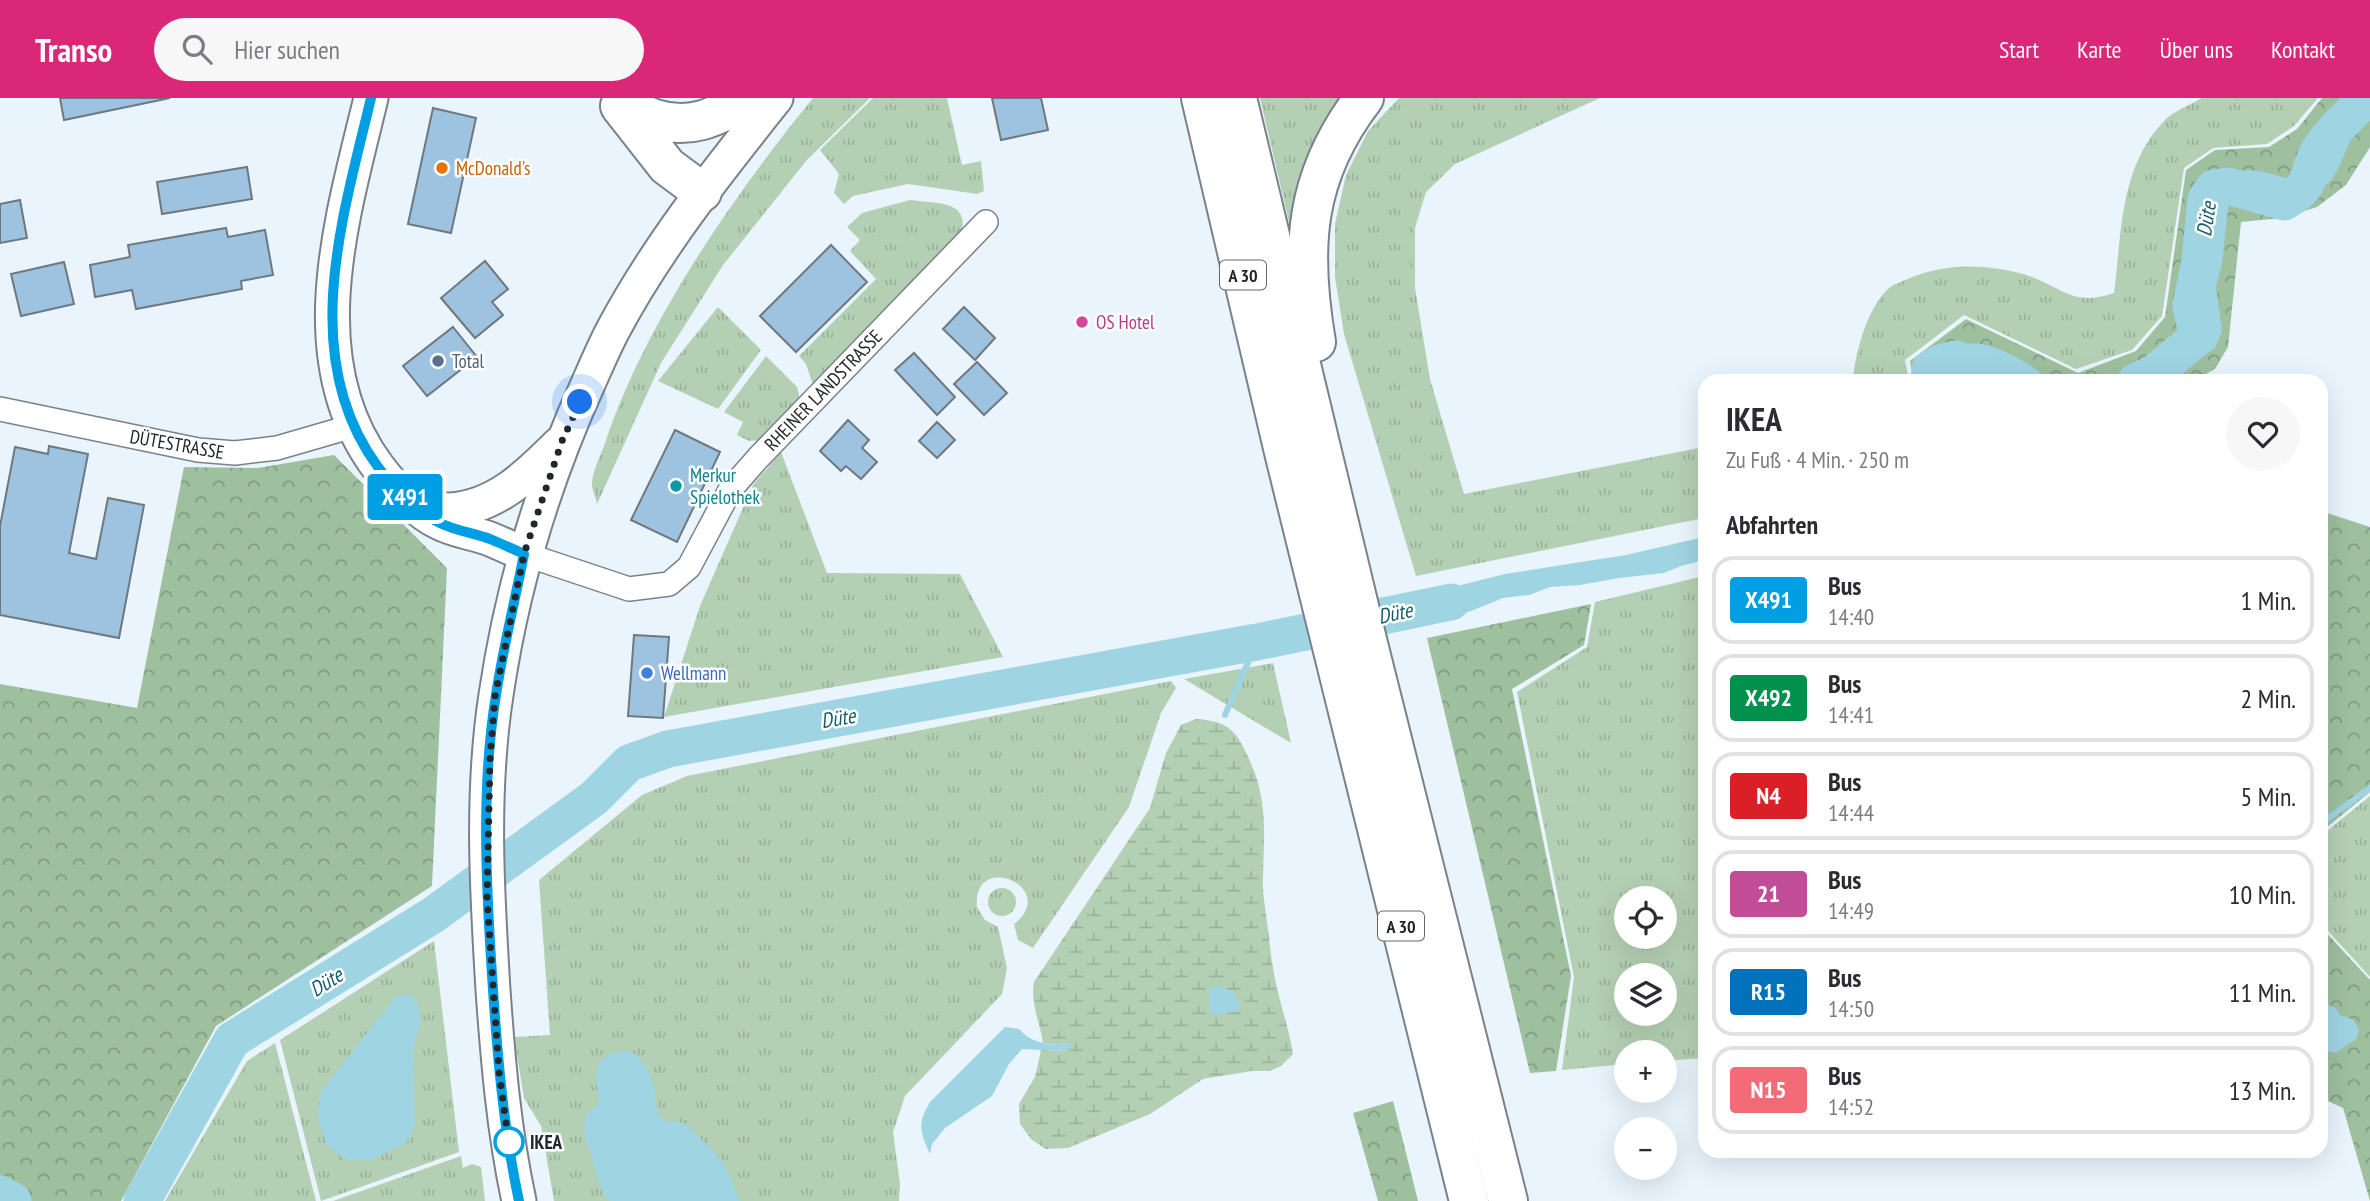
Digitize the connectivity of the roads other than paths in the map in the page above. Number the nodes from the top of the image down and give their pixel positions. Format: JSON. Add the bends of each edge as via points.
{"nodes":[{"id":1,"x":371,"y":98,"type":"edge"},
{"id":2,"x":616,"y":98,"type":"edge"},
{"id":3,"x":623,"y":98,"type":"edge"},
{"id":4,"x":751,"y":98,"type":"edge"},
{"id":5,"x":776,"y":98,"type":"edge"},
{"id":6,"x":1201,"y":98,"type":"edge"},
{"id":7,"x":1237,"y":98,"type":"edge"},
{"id":8,"x":1364,"y":98,"type":"edge"},
{"id":9,"x":702,"y":192,"type":"junction"},
{"id":10,"x":986,"y":222,"type":"dead end"},
{"id":11,"x":0,"y":409,"type":"edge"},
{"id":12,"x":353,"y":426,"type":"junction"},
{"id":13,"x":562,"y":441,"type":"junction"},
{"id":14,"x":1319,"y":441,"type":"junction"},
{"id":15,"x":393,"y":487,"type":"junction"},
{"id":16,"x":524,"y":554,"type":"junction"},
{"id":17,"x":1337,"y":593,"type":"junction"},
{"id":18,"x":1351,"y":647,"type":"junction"},
{"id":19,"x":519,"y":1201,"type":"edge"},
{"id":20,"x":1469,"y":1201,"type":"edge"},
{"id":21,"x":1508,"y":1201,"type":"edge"}],
"edges":[{"from":1,"to":12,"type":"street","via":[[334,265],[333,344]]},
{"from":2,"to":9,"type":"highway","via":[[667,166]]},
{"from":3,"to":4,"type":"highway","via":[[644,116],[671,124],[696,123]]},
{"from":5,"to":9,"type":"street"},
{"from":6,"to":17,"type":"highway","number":"A 30"},
{"from":7,"to":14,"type":"highway","number":"A 30"},
{"from":8,"to":14,"type":"highway","via":[[1331,149],[1311,204],[1310,307],[1327,397]]},
{"from":9,"to":13,"type":"street","via":[[613,330]]},
{"from":10,"to":16,"type":"street","name":"RHEINER LANDSTRASSE","via":[[737,482],[688,567],[668,584],[629,589]]},
{"from":11,"to":12,"type":"street","name":"DÜTESTRASSE","via":[[198,450],[235,453],[277,448]]},
{"from":12,"to":15,"type":"street"},
{"from":13,"to":15,"type":"street","via":[[530,473],[496,497],[471,507],[446,510],[420,505]]},
{"from":13,"to":16,"type":"street"},
{"from":14,"to":17,"type":"highway","number":"A 30"},
{"from":15,"to":16,"type":"street","via":[[439,523]]},
{"from":16,"to":19,"type":"street","via":[[495,696],[486,846],[499,1072]]},
{"from":17,"to":18,"type":"highway","number":"A 30"},
{"from":18,"to":20,"type":"highway","number":"A 30"},
{"from":18,"to":21,"type":"highway","number":"A 30"}]}
